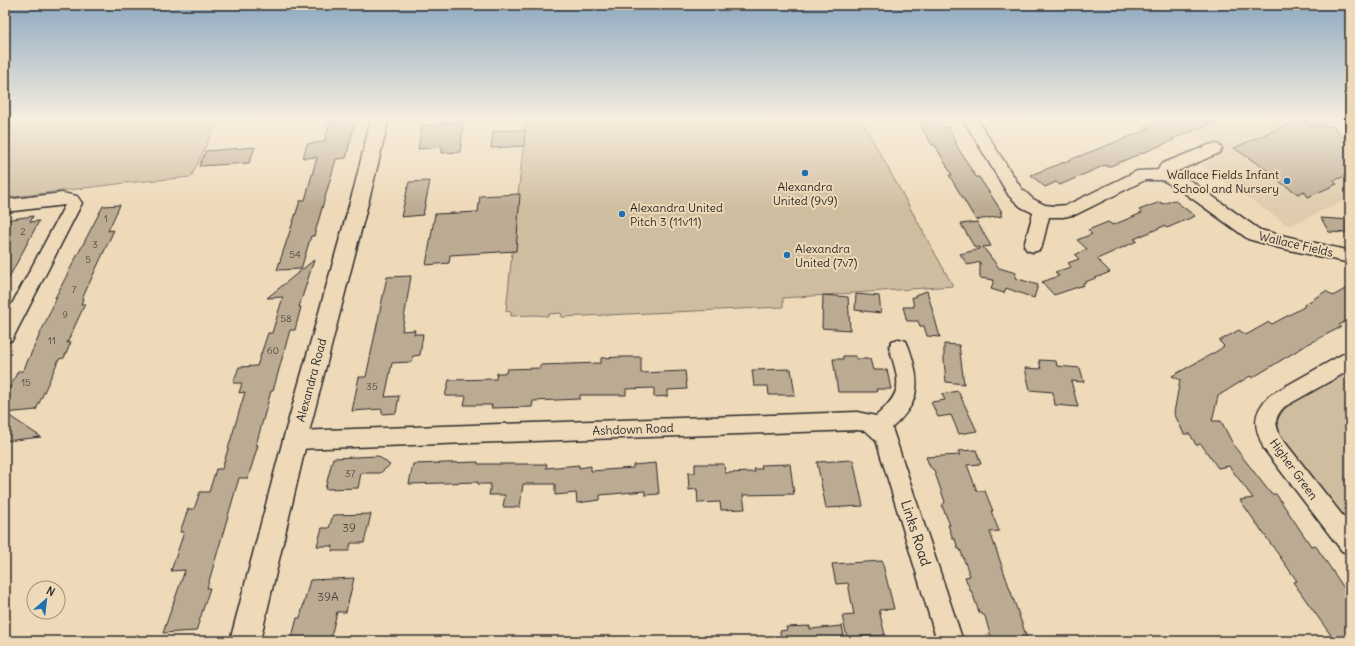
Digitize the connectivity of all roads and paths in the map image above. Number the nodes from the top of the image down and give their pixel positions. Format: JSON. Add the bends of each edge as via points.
{"nodes":[{"id":1,"x":373,"y":149,"type":"edge"},
{"id":2,"x":989,"y":149,"type":"edge"},
{"id":3,"x":1211,"y":149,"type":"edge"},
{"id":4,"x":1164,"y":175,"type":"junction"},
{"id":5,"x":5,"y":206,"type":"edge"},
{"id":6,"x":1042,"y":210,"type":"junction"},
{"id":7,"x":1033,"y":246,"type":"dead end"},
{"id":8,"x":1350,"y":257,"type":"edge"},
{"id":9,"x":5,"y":335,"type":"edge"},
{"id":10,"x":899,"y":348,"type":"dead end"},
{"id":11,"x":1350,"y":360,"type":"edge"},
{"id":12,"x":879,"y":427,"type":"junction"},
{"id":13,"x":294,"y":440,"type":"junction"},
{"id":14,"x":1350,"y":543,"type":"edge"},
{"id":15,"x":245,"y":641,"type":"edge"},
{"id":16,"x":950,"y":641,"type":"edge"}],
"edges":[{"from":1,"to":13,"type":"main road","name":"Alexandra Road"},
{"from":2,"to":6,"type":"street","name":"Wallace Fields","via":[[1015,192],[1025,202]]},
{"from":3,"to":4,"type":"street","via":[[1167,168]]},
{"from":4,"to":6,"type":"street","name":"Wallace Fields","via":[[1143,175],[1071,210],[1059,213]]},
{"from":4,"to":8,"type":"street","name":"Wallace Fields","via":[[1185,185],[1254,235]]},
{"from":5,"to":9,"type":"street","via":[[62,199],[71,200],[74,204]]},
{"from":6,"to":7,"type":"street"},
{"from":10,"to":12,"type":"street","via":[[908,383],[907,395],[895,412]]},
{"from":11,"to":14,"type":"street","name":"Higher Green","via":[[1277,400],[1265,418],[1272,442]]},
{"from":12,"to":13,"type":"street","name":"Ashdown Road","via":[[869,422],[857,421]]},
{"from":12,"to":16,"type":"street","name":"Links Road","via":[[888,442]]},
{"from":13,"to":15,"type":"main road","name":"Alexandra Road"}]}
